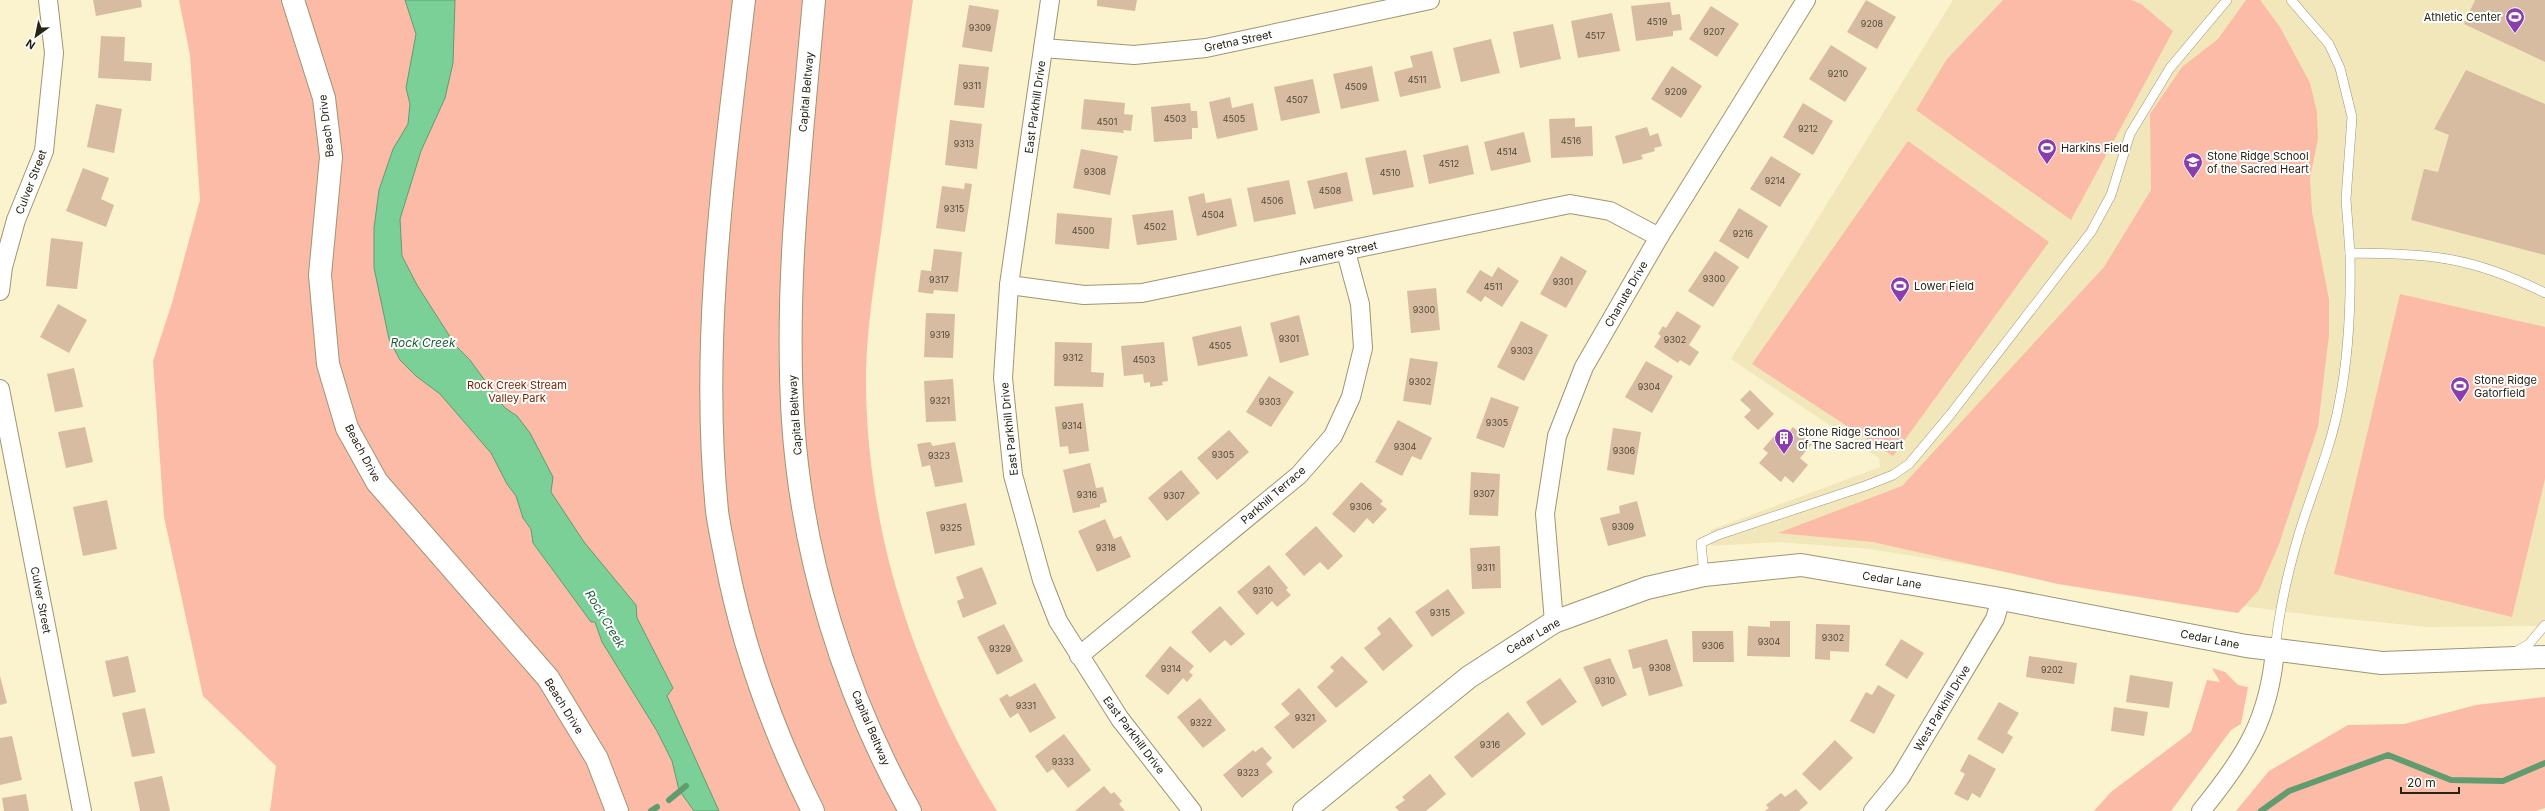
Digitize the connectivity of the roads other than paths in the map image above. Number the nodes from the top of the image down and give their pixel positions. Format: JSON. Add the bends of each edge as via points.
{"nodes":[{"id":1,"x":48,"y":0,"type":"edge"},
{"id":2,"x":294,"y":0,"type":"edge"},
{"id":3,"x":744,"y":0,"type":"edge"},
{"id":4,"x":814,"y":0,"type":"edge"},
{"id":5,"x":1050,"y":0,"type":"edge"},
{"id":6,"x":1430,"y":0,"type":"edge"},
{"id":7,"x":1806,"y":0,"type":"edge"},
{"id":8,"x":2227,"y":0,"type":"edge"},
{"id":9,"x":2291,"y":0,"type":"edge"},
{"id":10,"x":1043,"y":48,"type":"junction"},
{"id":11,"x":1659,"y":237,"type":"junction"},
{"id":12,"x":1346,"y":252,"type":"junction"},
{"id":13,"x":2350,"y":253,"type":"junction"},
{"id":14,"x":1009,"y":285,"type":"junction"},
{"id":15,"x":0,"y":291,"type":"edge"},
{"id":16,"x":2545,"y":293,"type":"edge"},
{"id":17,"x":0,"y":389,"type":"edge"},
{"id":18,"x":1704,"y":575,"type":"junction"},
{"id":19,"x":2002,"y":599,"type":"junction"},
{"id":20,"x":1554,"y":622,"type":"junction"},
{"id":21,"x":2545,"y":625,"type":"edge"},
{"id":22,"x":2276,"y":650,"type":"junction"},
{"id":23,"x":1079,"y":656,"type":"junction"},
{"id":24,"x":2545,"y":657,"type":"edge"},
{"id":25,"x":2502,"y":659,"type":"junction"},
{"id":26,"x":82,"y":811,"type":"edge"},
{"id":27,"x":618,"y":811,"type":"edge"},
{"id":28,"x":813,"y":811,"type":"edge"},
{"id":29,"x":910,"y":811,"type":"edge"},
{"id":30,"x":1192,"y":811,"type":"edge"},
{"id":31,"x":1304,"y":811,"type":"edge"},
{"id":32,"x":1873,"y":811,"type":"edge"},
{"id":33,"x":2201,"y":811,"type":"edge"}],
"edges":[{"from":1,"to":15,"type":"street","name":"Culver Street","via":[[54,53],[44,151],[16,220],[3,267]]},
{"from":2,"to":27,"type":"main road","name":"Beach Drive","via":[[324,98],[331,157],[320,275],[328,364],[347,428],[377,482],[548,678],[597,759]]},
{"from":3,"to":28,"type":"main road","via":[[718,220],[711,321],[711,417],[717,512],[734,602],[759,687],[788,762]]},
{"from":4,"to":29,"type":"main road","name":"Capital Beltway","via":[[795,226],[791,330],[793,422],[801,488],[817,578],[842,660],[874,736]]},
{"from":5,"to":10,"type":"street","name":"East Parkhill Drive"},
{"from":6,"to":10,"type":"street","name":"Gretna Street","via":[[1206,48],[1134,55]]},
{"from":7,"to":11,"type":"street","name":"Chanute Drive"},
{"from":8,"to":18,"type":"lane","via":[[2170,68],[2130,134],[2111,195],[2091,232],[1950,415],[1909,464],[1893,475],[1865,486],[1701,543]]},
{"from":9,"to":13,"type":"lane","via":[[2329,44],[2340,68],[2352,118],[2346,199]]},
{"from":10,"to":14,"type":"street","name":"East Parkhill Drive"},
{"from":11,"to":12,"type":"street","name":"Avamere Street","via":[[1610,211],[1570,204]]},
{"from":11,"to":20,"type":"street","name":"Chanute Drive","via":[[1584,367],[1557,436],[1545,514]]},
{"from":12,"to":14,"type":"street","name":"Avamere Street","via":[[1142,293],[1084,295]]},
{"from":12,"to":23,"type":"street","name":"Parkhill Terrace","via":[[1360,304],[1363,348],[1351,397],[1333,436],[1299,475]]},
{"from":13,"to":16,"type":"lane","via":[[2399,253],[2458,259],[2502,272]]},
{"from":13,"to":22,"type":"lane","via":[[2350,311],[2340,404],[2316,487],[2299,534],[2277,627]]},
{"from":14,"to":23,"type":"street","name":"East Parkhill Drive","via":[[1003,378],[1013,475],[1042,580],[1058,621]]},
{"from":17,"to":26,"type":"street","name":"Culver Street"},
{"from":18,"to":19,"type":"main road","name":"Cedar Lane","via":[[1801,565]]},
{"from":18,"to":20,"type":"main road","name":"Cedar Lane","via":[[1647,588]]},
{"from":19,"to":22,"type":"main road","name":"Cedar Lane","via":[[2238,645]]},
{"from":19,"to":32,"type":"street","name":"West Parkhill Drive","via":[[1995,619],[1900,778]]},
{"from":20,"to":31,"type":"main road","name":"Cedar Lane","via":[[1469,677]]},
{"from":21,"to":25,"type":"lane","via":[[2529,644]]},
{"from":22,"to":25,"type":"main road","name":"Cedar Lane","via":[[2382,663]]},
{"from":22,"to":33,"type":"street","via":[[2272,683],[2265,709],[2249,746]]},
{"from":23,"to":30,"type":"street","name":"East Parkhill Drive","via":[[1120,719]]},
{"from":24,"to":25,"type":"main road","name":"Cedar Lane"}]}
